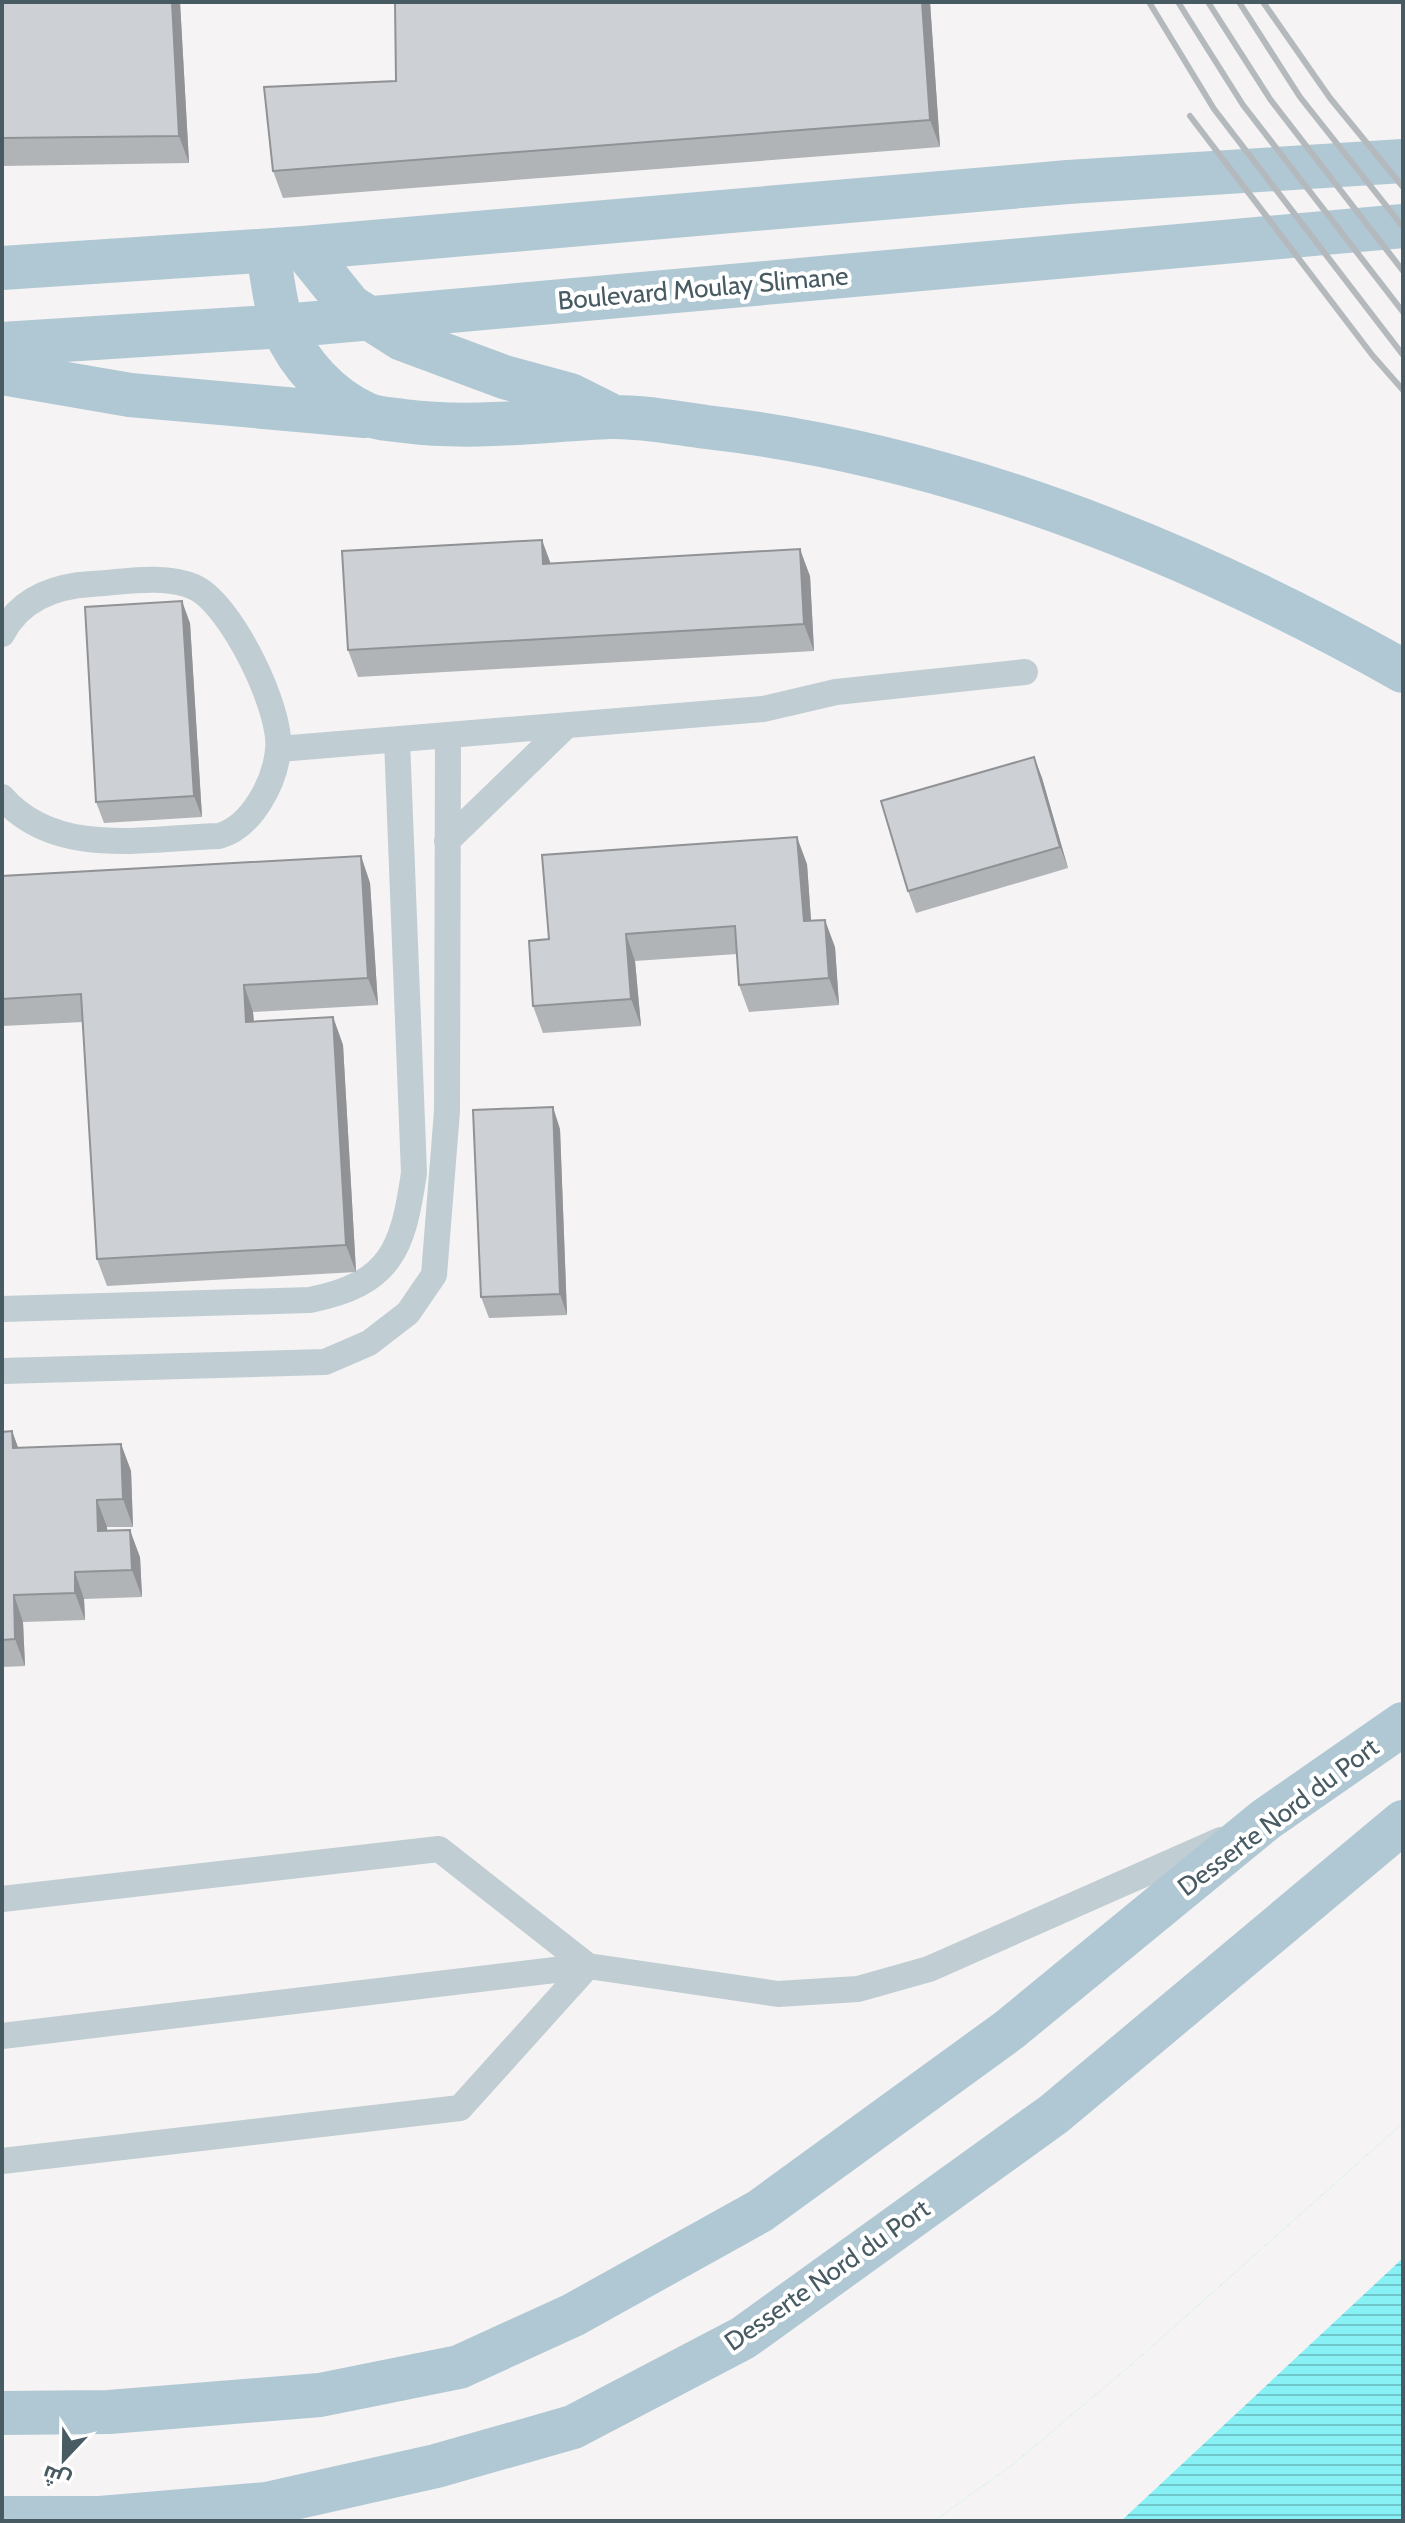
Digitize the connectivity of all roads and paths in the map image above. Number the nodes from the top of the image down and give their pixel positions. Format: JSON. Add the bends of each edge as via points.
{"nodes":[{"id":1,"x":1403,"y":161,"type":"edge"},
{"id":2,"x":1403,"y":226,"type":"edge"},
{"id":3,"x":285,"y":250,"type":"junction"},
{"id":4,"x":2,"y":268,"type":"edge"},
{"id":5,"x":363,"y":317,"type":"junction"},
{"id":6,"x":283,"y":326,"type":"junction"},
{"id":7,"x":2,"y":344,"type":"edge"},
{"id":8,"x":2,"y":373,"type":"edge"},
{"id":9,"x":370,"y":416,"type":"junction"},
{"id":10,"x":614,"y":417,"type":"junction"},
{"id":11,"x":2,"y":634,"type":"edge"},
{"id":12,"x":1403,"y":671,"type":"edge"},
{"id":13,"x":1025,"y":672,"type":"dead end"},
{"id":14,"x":566,"y":726,"type":"junction"},
{"id":15,"x":448,"y":736,"type":"junction"},
{"id":16,"x":397,"y":740,"type":"junction"},
{"id":17,"x":279,"y":749,"type":"junction"},
{"id":18,"x":2,"y":797,"type":"edge"},
{"id":19,"x":447,"y":841,"type":"junction"},
{"id":20,"x":444,"y":1171,"type":"junction"},
{"id":21,"x":414,"y":1173,"type":"junction"},
{"id":22,"x":2,"y":1309,"type":"edge"},
{"id":23,"x":2,"y":1371,"type":"edge"},
{"id":24,"x":1403,"y":1724,"type":"edge"},
{"id":25,"x":1265,"y":1820,"type":"junction"},
{"id":26,"x":1403,"y":1822,"type":"edge"},
{"id":27,"x":2,"y":1899,"type":"edge"},
{"id":28,"x":588,"y":1966,"type":"junction"},
{"id":29,"x":2,"y":2036,"type":"edge"},
{"id":30,"x":2,"y":2161,"type":"edge"},
{"id":31,"x":2,"y":2413,"type":"edge"},
{"id":32,"x":2,"y":2518,"type":"edge"}],
"edges":[{"from":1,"to":3,"type":"main road","via":[[1068,182]]},
{"from":2,"to":5,"type":"main road","name":"Boulevard Moulay Slimane"},
{"from":3,"to":4,"type":"main road"},
{"from":3,"to":5,"type":"main road","via":[[321,274]]},
{"from":3,"to":6,"type":"main road"},
{"from":5,"to":6,"type":"main road","name":"Boulevard Moulay Slimane"},
{"from":5,"to":10,"type":"main road","via":[[443,356],[570,395]]},
{"from":6,"to":7,"type":"main road","name":"Boulevard Moulay Slimane"},
{"from":6,"to":9,"type":"main road","via":[[306,366],[327,389]]},
{"from":8,"to":9,"type":"main road","via":[[130,395]]},
{"from":9,"to":10,"type":"main road","via":[[425,424],[500,425]]},
{"from":10,"to":12,"type":"main road","via":[[810,442],[974,482],[1100,525]]},
{"from":11,"to":17,"type":"lane","via":[[34,597],[65,585],[175,580],[198,588],[231,622],[253,665]]},
{"from":13,"to":14,"type":"lane","via":[[836,692],[763,709]]},
{"from":14,"to":15,"type":"lane"},
{"from":14,"to":19,"type":"lane"},
{"from":15,"to":16,"type":"lane"},
{"from":15,"to":19,"type":"lane"},
{"from":16,"to":17,"type":"lane"},
{"from":16,"to":21,"type":"lane"},
{"from":17,"to":18,"type":"lane","via":[[250,817],[219,836],[89,841],[63,836],[14,811]]},
{"from":19,"to":20,"type":"lane"},
{"from":20,"to":21,"type":"lane"},
{"from":20,"to":23,"type":"lane","via":[[434,1275],[408,1313],[369,1343],[325,1362]]},
{"from":21,"to":22,"type":"lane","via":[[406,1225],[391,1256],[368,1281],[345,1293],[310,1300]]},
{"from":24,"to":25,"type":"main road","name":"Desserte Nord du Port"},
{"from":25,"to":28,"type":"lane","via":[[929,1969],[858,1989],[778,1994]]},
{"from":25,"to":31,"type":"main road","name":"Desserte Nord du Port","via":[[1009,2030],[760,2211],[573,2315],[459,2367],[320,2395],[109,2412]]},
{"from":26,"to":32,"type":"main road","name":"Desserte Nord du Port","via":[[1054,2114],[743,2338],[573,2427],[436,2466],[267,2504],[100,2518]]},
{"from":27,"to":28,"type":"lane","via":[[439,1849]]},
{"from":28,"to":29,"type":"lane"},
{"from":28,"to":30,"type":"lane","via":[[460,2108]]}]}
